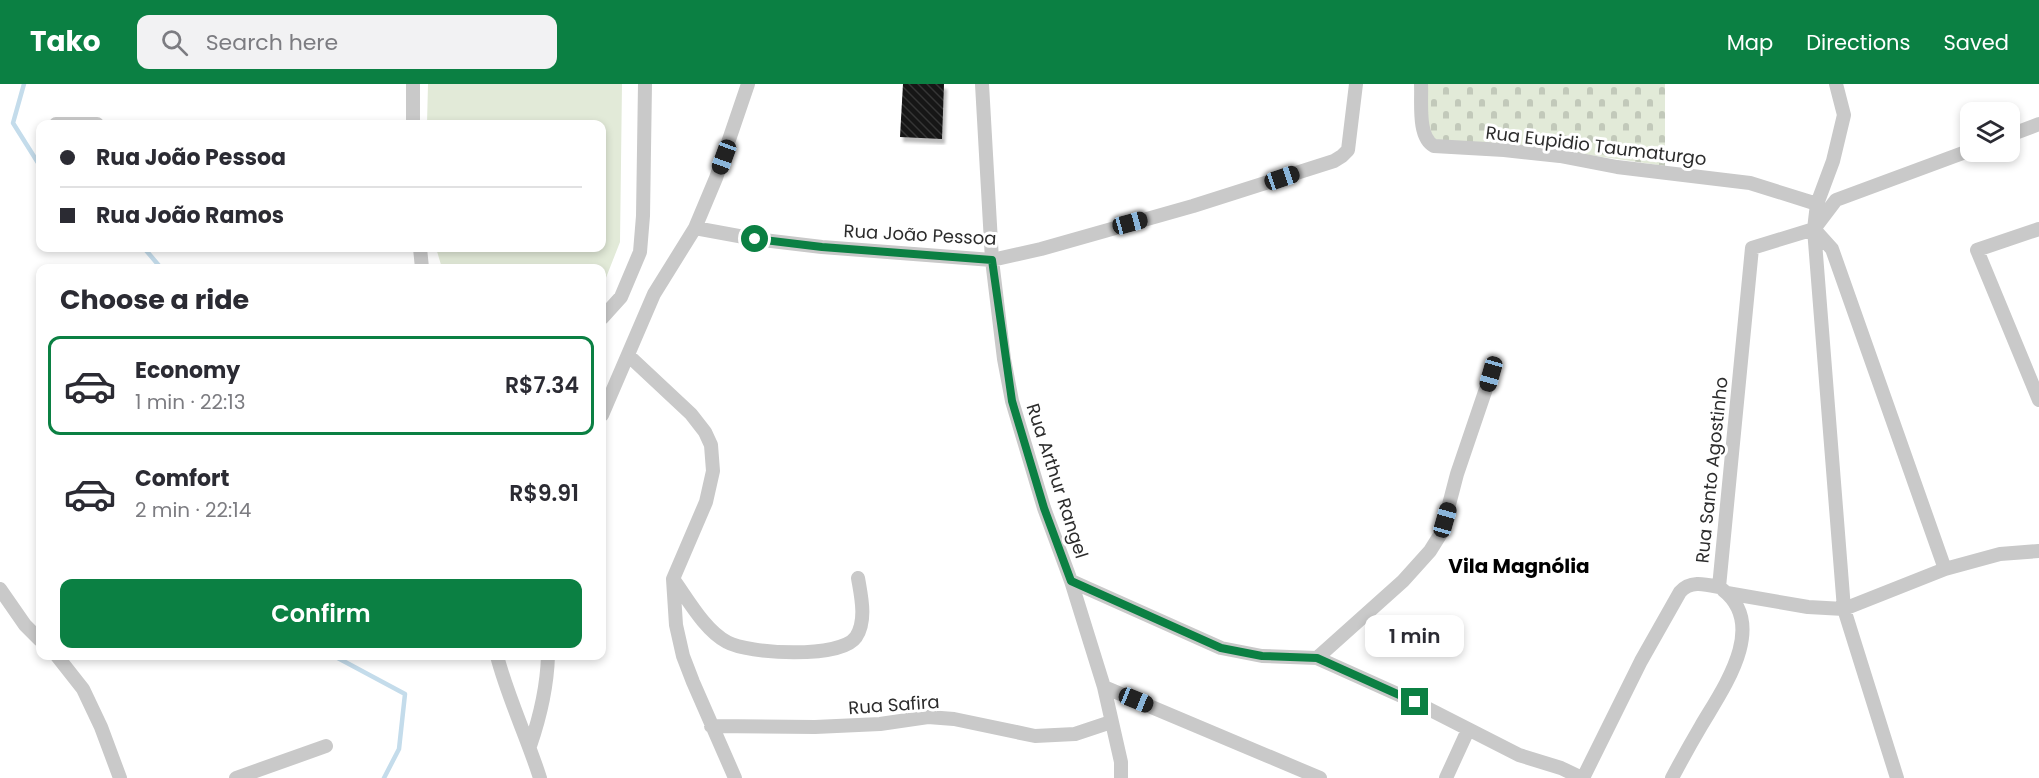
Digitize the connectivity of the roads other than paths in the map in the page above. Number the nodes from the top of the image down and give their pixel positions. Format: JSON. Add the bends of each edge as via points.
{"nodes":[{"id":1,"x":413,"y":84,"type":"edge"},
{"id":2,"x":645,"y":84,"type":"edge"},
{"id":3,"x":748,"y":84,"type":"edge"},
{"id":4,"x":982,"y":84,"type":"edge"},
{"id":5,"x":1356,"y":84,"type":"edge"},
{"id":6,"x":1421,"y":84,"type":"edge"},
{"id":7,"x":1836,"y":84,"type":"edge"},
{"id":8,"x":413,"y":120,"type":"edge"},
{"id":9,"x":2039,"y":124,"type":"edge"},
{"id":10,"x":2020,"y":131,"type":"edge"},
{"id":11,"x":1960,"y":154,"type":"edge"},
{"id":12,"x":1817,"y":204,"type":"junction"},
{"id":13,"x":695,"y":228,"type":"junction"},
{"id":14,"x":2039,"y":229,"type":"edge"},
{"id":15,"x":1814,"y":230,"type":"junction"},
{"id":16,"x":992,"y":260,"type":"junction"},
{"id":17,"x":606,"y":314,"type":"edge"},
{"id":18,"x":629,"y":356,"type":"junction"},
{"id":19,"x":1491,"y":374,"type":"dead end"},
{"id":20,"x":2039,"y":400,"type":"edge"},
{"id":21,"x":606,"y":406,"type":"edge"},
{"id":22,"x":2039,"y":551,"type":"edge"},
{"id":23,"x":1945,"y":568,"type":"junction"},
{"id":24,"x":858,"y":578,"type":"dead end"},
{"id":25,"x":673,"y":579,"type":"junction"},
{"id":26,"x":1071,"y":581,"type":"junction"},
{"id":27,"x":0,"y":589,"type":"edge"},
{"id":28,"x":1723,"y":590,"type":"junction"},
{"id":29,"x":1844,"y":609,"type":"junction"},
{"id":30,"x":36,"y":636,"type":"edge"},
{"id":31,"x":1317,"y":658,"type":"junction"},
{"id":32,"x":61,"y":660,"type":"edge"},
{"id":33,"x":498,"y":660,"type":"edge"},
{"id":34,"x":548,"y":660,"type":"edge"},
{"id":35,"x":1104,"y":687,"type":"junction"},
{"id":36,"x":1111,"y":722,"type":"junction"},
{"id":37,"x":711,"y":726,"type":"junction"},
{"id":38,"x":1468,"y":730,"type":"junction"},
{"id":39,"x":326,"y":746,"type":"dead end"},
{"id":40,"x":530,"y":746,"type":"junction"},
{"id":41,"x":120,"y":778,"type":"edge"},
{"id":42,"x":236,"y":778,"type":"edge"},
{"id":43,"x":540,"y":778,"type":"edge"},
{"id":44,"x":735,"y":778,"type":"edge"},
{"id":45,"x":1121,"y":778,"type":"edge"},
{"id":46,"x":1320,"y":778,"type":"edge"},
{"id":47,"x":1446,"y":778,"type":"edge"},
{"id":48,"x":1582,"y":778,"type":"edge"},
{"id":49,"x":1672,"y":778,"type":"edge"},
{"id":50,"x":1897,"y":778,"type":"edge"}],
"edges":[{"from":1,"to":8,"type":"street"},
{"from":2,"to":17,"type":"street","via":[[640,252],[621,297]]},
{"from":3,"to":13,"type":"street"},
{"from":4,"to":16,"type":"street","name":"Rua Arthur Rangel"},
{"from":5,"to":16,"type":"street","name":"Rua João Pessoa","via":[[1348,150],[1334,161],[1193,206]]},
{"from":6,"to":12,"type":"street","name":"Rua Eupidio Taumaturgo","via":[[1424,133],[1434,146],[1560,156],[1750,183]]},
{"from":7,"to":12,"type":"street","via":[[1844,115]]},
{"from":9,"to":10,"type":"street"},
{"from":11,"to":15,"type":"street","via":[[1836,200]]},
{"from":12,"to":15,"type":"street"},
{"from":13,"to":16,"type":"street","name":"Rua João Pessoa","via":[[822,247]]},
{"from":13,"to":18,"type":"street","via":[[654,294]]},
{"from":14,"to":20,"type":"street","via":[[1977,250]]},
{"from":15,"to":23,"type":"street","via":[[1832,249]]},
{"from":15,"to":28,"type":"street","name":"Rua Santo Agostinho","via":[[1752,248]]},
{"from":15,"to":29,"type":"street"},
{"from":16,"to":26,"type":"street","name":"Rua Arthur Rangel","via":[[1012,401],[1040,497]]},
{"from":18,"to":21,"type":"street"},
{"from":18,"to":25,"type":"street","via":[[691,414],[711,445],[713,471],[706,502]]},
{"from":19,"to":31,"type":"street","via":[[1440,535],[1430,552]]},
{"from":22,"to":23,"type":"street","via":[[2000,554]]},
{"from":23,"to":29,"type":"street"},
{"from":24,"to":25,"type":"street","via":[[861,622],[856,637],[834,648],[786,652],[727,643],[705,622]]},
{"from":25,"to":37,"type":"street","via":[[683,656]]},
{"from":26,"to":31,"type":"street","via":[[1221,648],[1262,656]]},
{"from":26,"to":35,"type":"street","name":"Rua Arthur Rangel"},
{"from":27,"to":30,"type":"street"},
{"from":28,"to":29,"type":"street","via":[[1808,607]]},
{"from":28,"to":48,"type":"street","name":"Rua Santo Agostinho","via":[[1685,585],[1641,661]]},
{"from":28,"to":49,"type":"street","via":[[1740,618],[1740,652]]},
{"from":29,"to":50,"type":"street"},
{"from":31,"to":38,"type":"street"},
{"from":32,"to":41,"type":"street","via":[[83,689]]},
{"from":33,"to":40,"type":"street"},
{"from":34,"to":40,"type":"street","via":[[539,718]]},
{"from":35,"to":36,"type":"street","name":"Rua Arthur Rangel"},
{"from":35,"to":46,"type":"street"},
{"from":36,"to":37,"type":"street","name":"Rua Safira","via":[[1075,734],[1035,736],[928,717],[815,728]]},
{"from":36,"to":45,"type":"street","name":"Rua Arthur Rangel"},
{"from":37,"to":44,"type":"street"},
{"from":38,"to":47,"type":"street"},
{"from":38,"to":48,"type":"street","via":[[1518,755]]},
{"from":39,"to":42,"type":"street"},
{"from":40,"to":43,"type":"street"}]}
